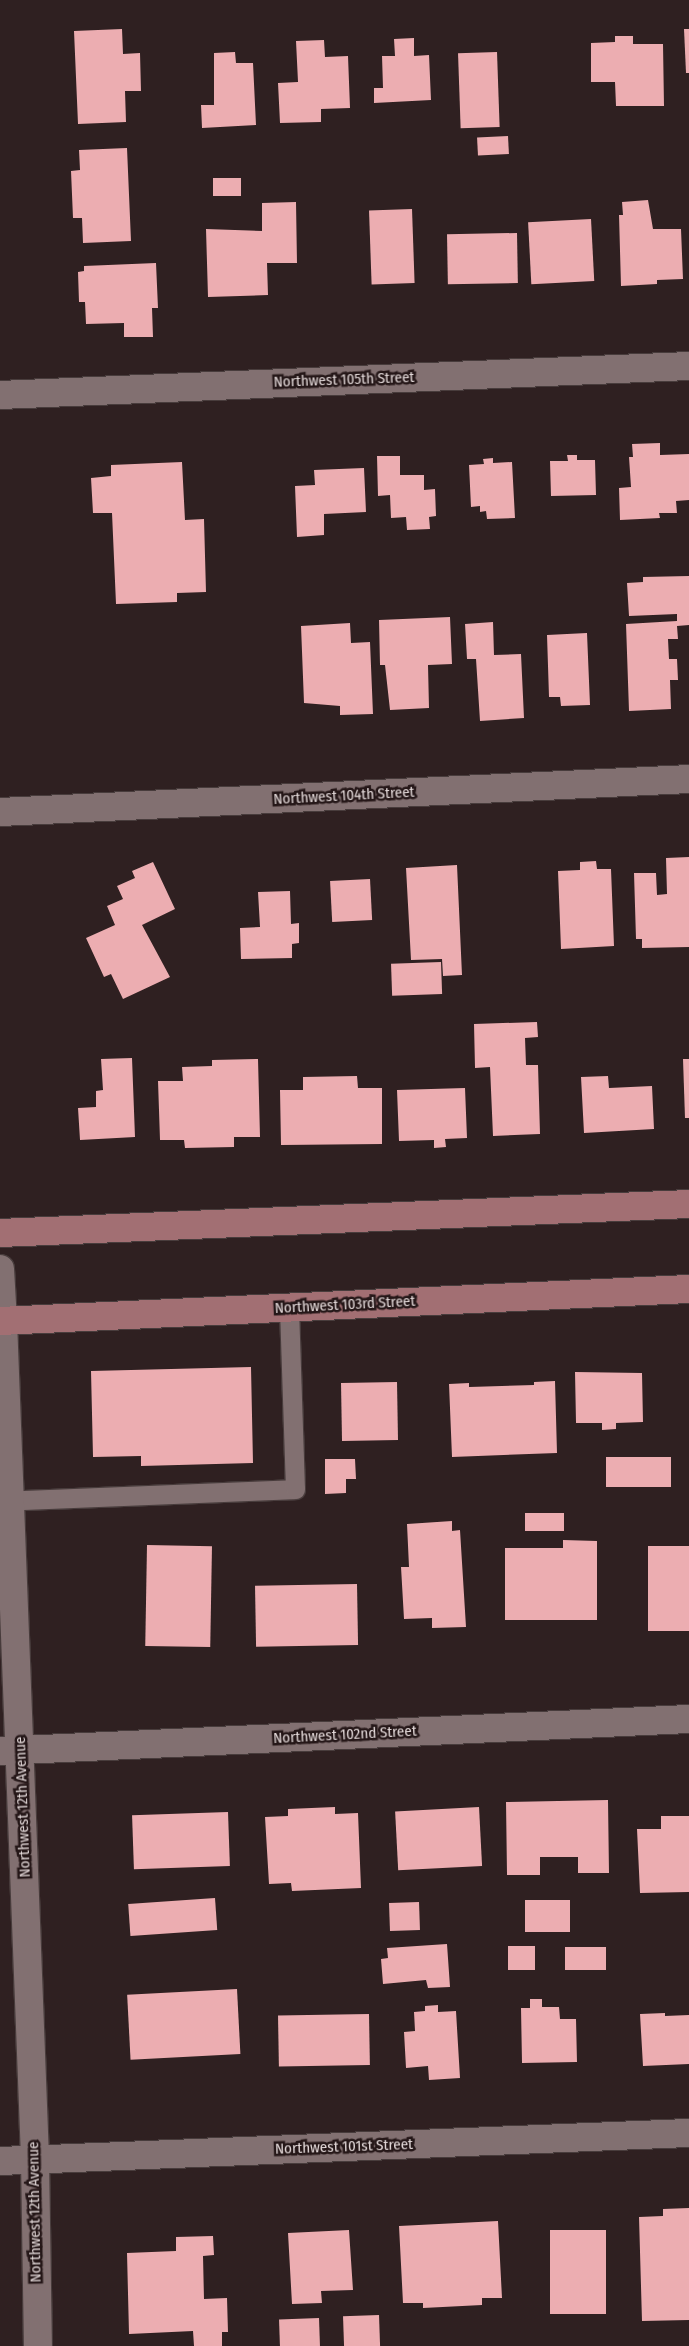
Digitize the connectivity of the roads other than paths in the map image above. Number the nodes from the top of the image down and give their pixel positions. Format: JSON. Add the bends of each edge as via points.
{"nodes":[{"id":1,"x":689,"y":366,"type":"edge"},
{"id":2,"x":0,"y":394,"type":"edge"},
{"id":3,"x":689,"y":779,"type":"edge"},
{"id":4,"x":0,"y":812,"type":"edge"},
{"id":5,"x":689,"y":1204,"type":"edge"},
{"id":6,"x":0,"y":1233,"type":"edge"},
{"id":7,"x":0,"y":1269,"type":"edge"},
{"id":8,"x":689,"y":1289,"type":"edge"},
{"id":9,"x":289,"y":1308,"type":"junction"},
{"id":10,"x":2,"y":1321,"type":"edge"},
{"id":11,"x":4,"y":1418,"type":"edge"},
{"id":12,"x":5,"y":1500,"type":"edge"},
{"id":13,"x":689,"y":1719,"type":"edge"},
{"id":14,"x":10,"y":1750,"type":"edge"},
{"id":15,"x":689,"y":2133,"type":"edge"},
{"id":16,"x":35,"y":2159,"type":"junction"},
{"id":17,"x":0,"y":2161,"type":"edge"},
{"id":18,"x":38,"y":2346,"type":"edge"}],
"edges":[{"from":1,"to":2,"type":"street","name":"Northwest 105th Street"},
{"from":3,"to":4,"type":"street","name":"Northwest 104th Street"},
{"from":5,"to":6,"type":"main road"},
{"from":7,"to":10,"type":"street","name":"Northwest 12th Avenue"},
{"from":8,"to":9,"type":"main road","name":"Northwest 103rd Street"},
{"from":9,"to":10,"type":"main road","name":"Northwest 103rd Street"},
{"from":9,"to":12,"type":"lane","via":[[295,1489]]},
{"from":10,"to":11,"type":"street","name":"Northwest 12th Avenue"},
{"from":11,"to":12,"type":"street","name":"Northwest 12th Avenue"},
{"from":12,"to":14,"type":"street","name":"Northwest 12th Avenue"},
{"from":13,"to":14,"type":"street","name":"Northwest 102nd Street"},
{"from":14,"to":16,"type":"street","name":"Northwest 12th Avenue"},
{"from":15,"to":16,"type":"street","name":"Northwest 101st Street"},
{"from":16,"to":17,"type":"street","name":"Northwest 101st Street"},
{"from":16,"to":18,"type":"street","name":"Northwest 12th Avenue"}]}
